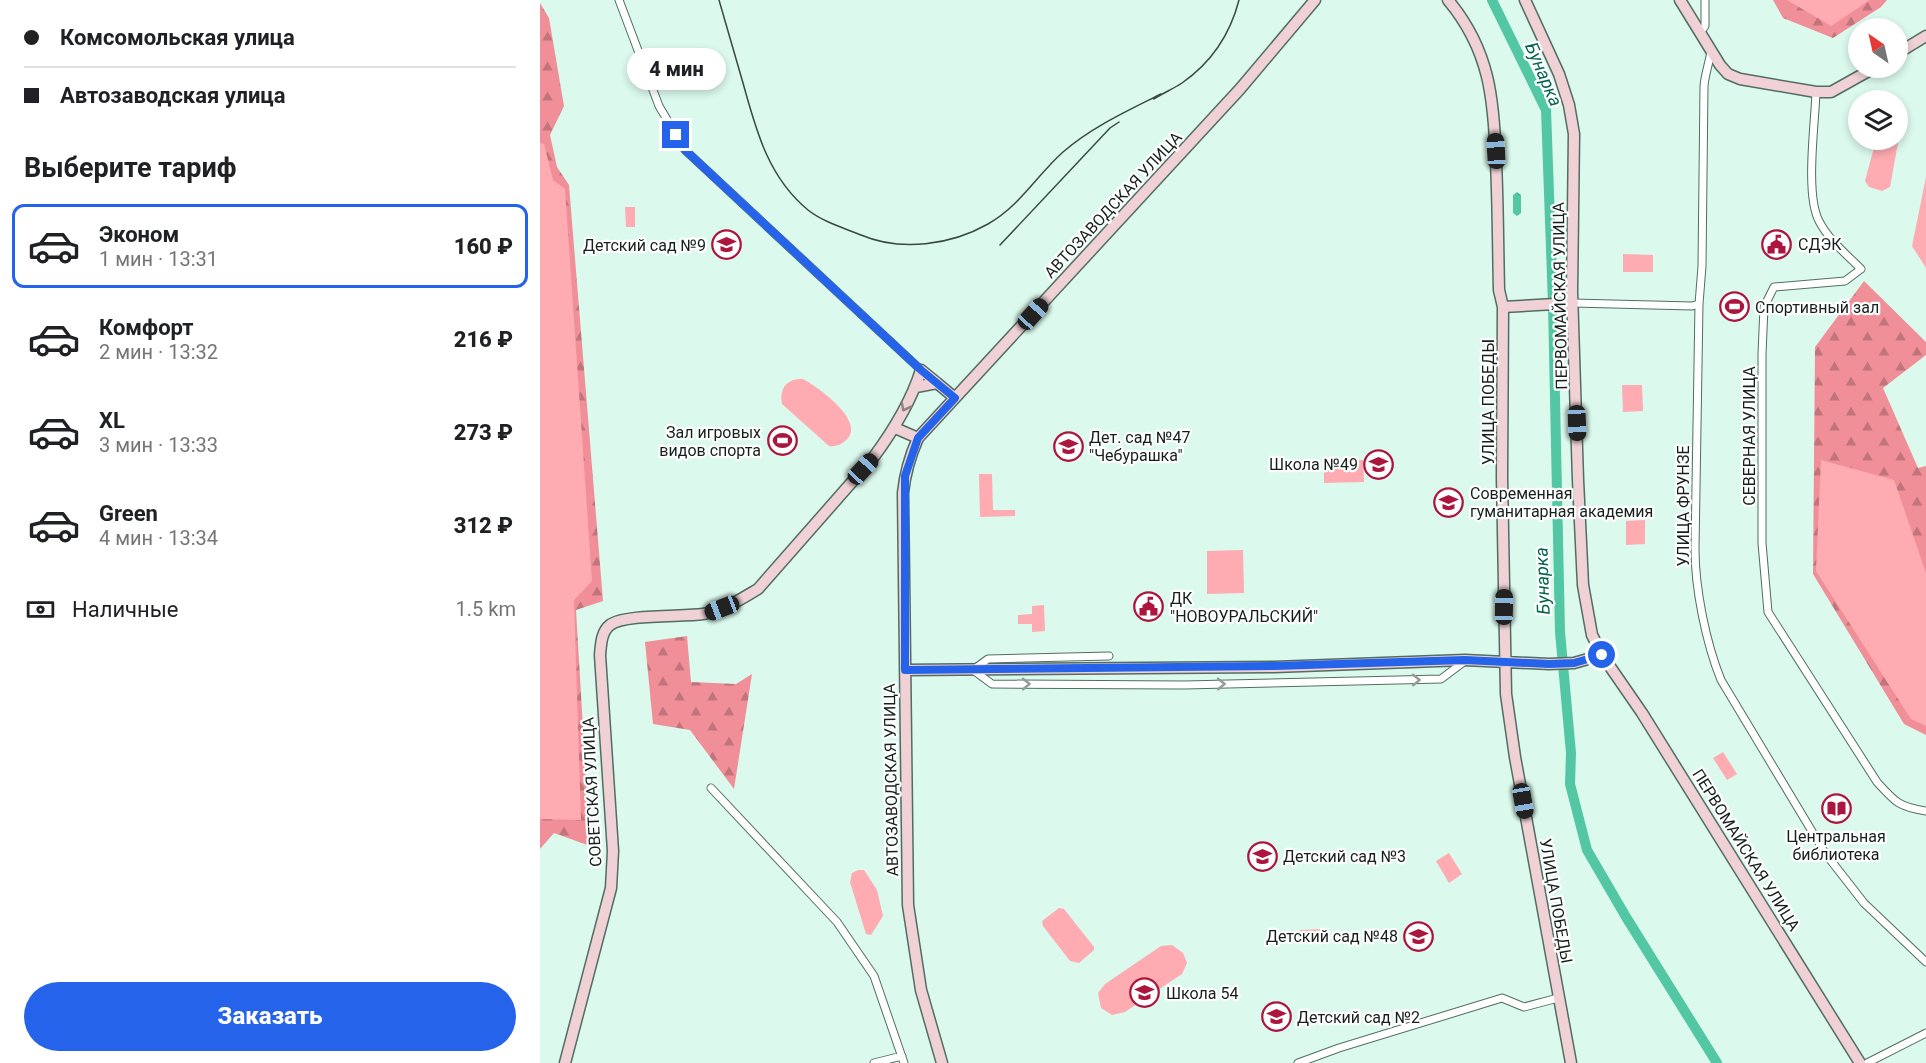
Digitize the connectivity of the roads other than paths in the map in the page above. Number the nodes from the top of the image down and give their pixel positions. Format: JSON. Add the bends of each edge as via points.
{"nodes":[{"id":1,"x":619,"y":0,"type":"edge"},
{"id":2,"x":1315,"y":0,"type":"edge"},
{"id":3,"x":1448,"y":0,"type":"edge"},
{"id":4,"x":1525,"y":0,"type":"edge"},
{"id":5,"x":1680,"y":0,"type":"edge"},
{"id":6,"x":1705,"y":0,"type":"edge"},
{"id":7,"x":1700,"y":33,"type":"junction"},
{"id":8,"x":1926,"y":36,"type":"edge"},
{"id":9,"x":1908,"y":47,"type":"edge"},
{"id":10,"x":1714,"y":65,"type":"junction"},
{"id":11,"x":1856,"y":78,"type":"edge"},
{"id":12,"x":1816,"y":93,"type":"junction"},
{"id":13,"x":1573,"y":303,"type":"junction"},
{"id":14,"x":1700,"y":304,"type":"junction"},
{"id":15,"x":1503,"y":307,"type":"junction"},
{"id":16,"x":921,"y":370,"type":"junction"},
{"id":17,"x":937,"y":383,"type":"junction"},
{"id":18,"x":916,"y":387,"type":"junction"},
{"id":19,"x":955,"y":398,"type":"junction"},
{"id":20,"x":895,"y":428,"type":"junction"},
{"id":21,"x":918,"y":438,"type":"junction"},
{"id":22,"x":1602,"y":655,"type":"junction"},
{"id":23,"x":1109,"y":656,"type":"dead end"},
{"id":24,"x":1465,"y":660,"type":"junction"},
{"id":25,"x":1506,"y":662,"type":"junction"},
{"id":26,"x":905,"y":670,"type":"junction"},
{"id":27,"x":973,"y":670,"type":"junction"},
{"id":28,"x":711,"y":788,"type":"dead end"},
{"id":29,"x":1926,"y":811,"type":"edge"},
{"id":30,"x":1926,"y":962,"type":"edge"},
{"id":31,"x":1558,"y":998,"type":"junction"},
{"id":32,"x":1926,"y":1033,"type":"edge"},
{"id":33,"x":903,"y":1060,"type":"edge"},
{"id":34,"x":565,"y":1063,"type":"edge"},
{"id":35,"x":874,"y":1063,"type":"edge"},
{"id":36,"x":942,"y":1063,"type":"edge"},
{"id":37,"x":1298,"y":1063,"type":"edge"},
{"id":38,"x":1571,"y":1063,"type":"edge"},
{"id":39,"x":1860,"y":1063,"type":"edge"},
{"id":40,"x":1868,"y":1063,"type":"edge"}],
"edges":[{"from":1,"to":16,"type":"street","via":[[658,106],[685,150]]},
{"from":2,"to":19,"type":"street","name":"АВТОЗАВОДСКАЯ УЛИЦА","via":[[1240,89]]},
{"from":3,"to":15,"type":"street","name":"УЛИЦА ПОБЕДЫ","via":[[1460,14],[1482,58],[1490,86]]},
{"from":4,"to":13,"type":"street","name":"ПЕРВОМАЙСКАЯ УЛИЦА","via":[[1559,74],[1574,134]]},
{"from":5,"to":7,"type":"street"},
{"from":6,"to":7,"type":"street","via":[[1705,26]]},
{"from":7,"to":10,"type":"street"},
{"from":8,"to":9,"type":"street"},
{"from":10,"to":12,"type":"street","via":[[1740,79]]},
{"from":10,"to":14,"type":"street","name":"УЛИЦА ФРУНЗЕ","via":[[1705,75],[1704,87]]},
{"from":11,"to":12,"type":"street","via":[[1831,92]]},
{"from":12,"to":29,"type":"street","name":"СЕВЕРНАЯ УЛИЦА","via":[[1814,207],[1820,223],[1861,269],[1845,281],[1774,287],[1764,307],[1762,543],[1768,612],[1877,782],[1905,808]]},
{"from":13,"to":14,"type":"street"},
{"from":13,"to":15,"type":"street"},
{"from":13,"to":22,"type":"street","name":"ПЕРВОМАЙСКАЯ УЛИЦА","via":[[1583,585],[1592,636]]},
{"from":14,"to":30,"type":"street","name":"УЛИЦА ФРУНЗЕ","via":[[1695,569],[1712,657],[1721,680],[1825,853],[1864,903]]},
{"from":15,"to":25,"type":"street","name":"УЛИЦА ПОБЕДЫ"},
{"from":16,"to":17,"type":"street"},
{"from":16,"to":18,"type":"street"},
{"from":17,"to":18,"type":"street"},
{"from":17,"to":19,"type":"street"},
{"from":18,"to":20,"type":"street","one_way":true},
{"from":19,"to":21,"type":"street","name":"АВТОЗАВОДСКАЯ УЛИЦА"},
{"from":20,"to":21,"type":"street"},
{"from":20,"to":34,"type":"street","name":"СОВЕТСКАЯ УЛИЦА","via":[[758,589],[710,613],[626,619],[611,624],[602,639],[613,850],[610,888]]},
{"from":21,"to":26,"type":"street","name":"АВТОЗАВОДСКАЯ УЛИЦА","via":[[903,493]]},
{"from":22,"to":25,"type":"street","via":[[1574,663]]},
{"from":22,"to":39,"type":"street","name":"ПЕРВОМАЙСКАЯ УЛИЦА","via":[[1642,712]]},
{"from":23,"to":27,"type":"street","via":[[987,659]]},
{"from":24,"to":25,"type":"street"},
{"from":24,"to":27,"type":"street"},
{"from":27,"to":24,"type":"street","one_way":true,"via":[[992,684],[1184,685],[1441,679]]},
{"from":25,"to":31,"type":"street","name":"УЛИЦА ПОБЕДЫ","via":[[1506,694],[1515,757]]},
{"from":26,"to":27,"type":"street"},
{"from":26,"to":36,"type":"street","name":"АВТОЗАВОДСКАЯ УЛИЦА","via":[[908,905],[921,990]]},
{"from":28,"to":33,"type":"street","via":[[851,941],[874,976]]},
{"from":31,"to":37,"type":"street","via":[[1524,1007],[1502,998]]},
{"from":31,"to":38,"type":"street","name":"УЛИЦА ПОБЕДЫ"},
{"from":32,"to":40,"type":"street"},
{"from":33,"to":35,"type":"street"}]}
